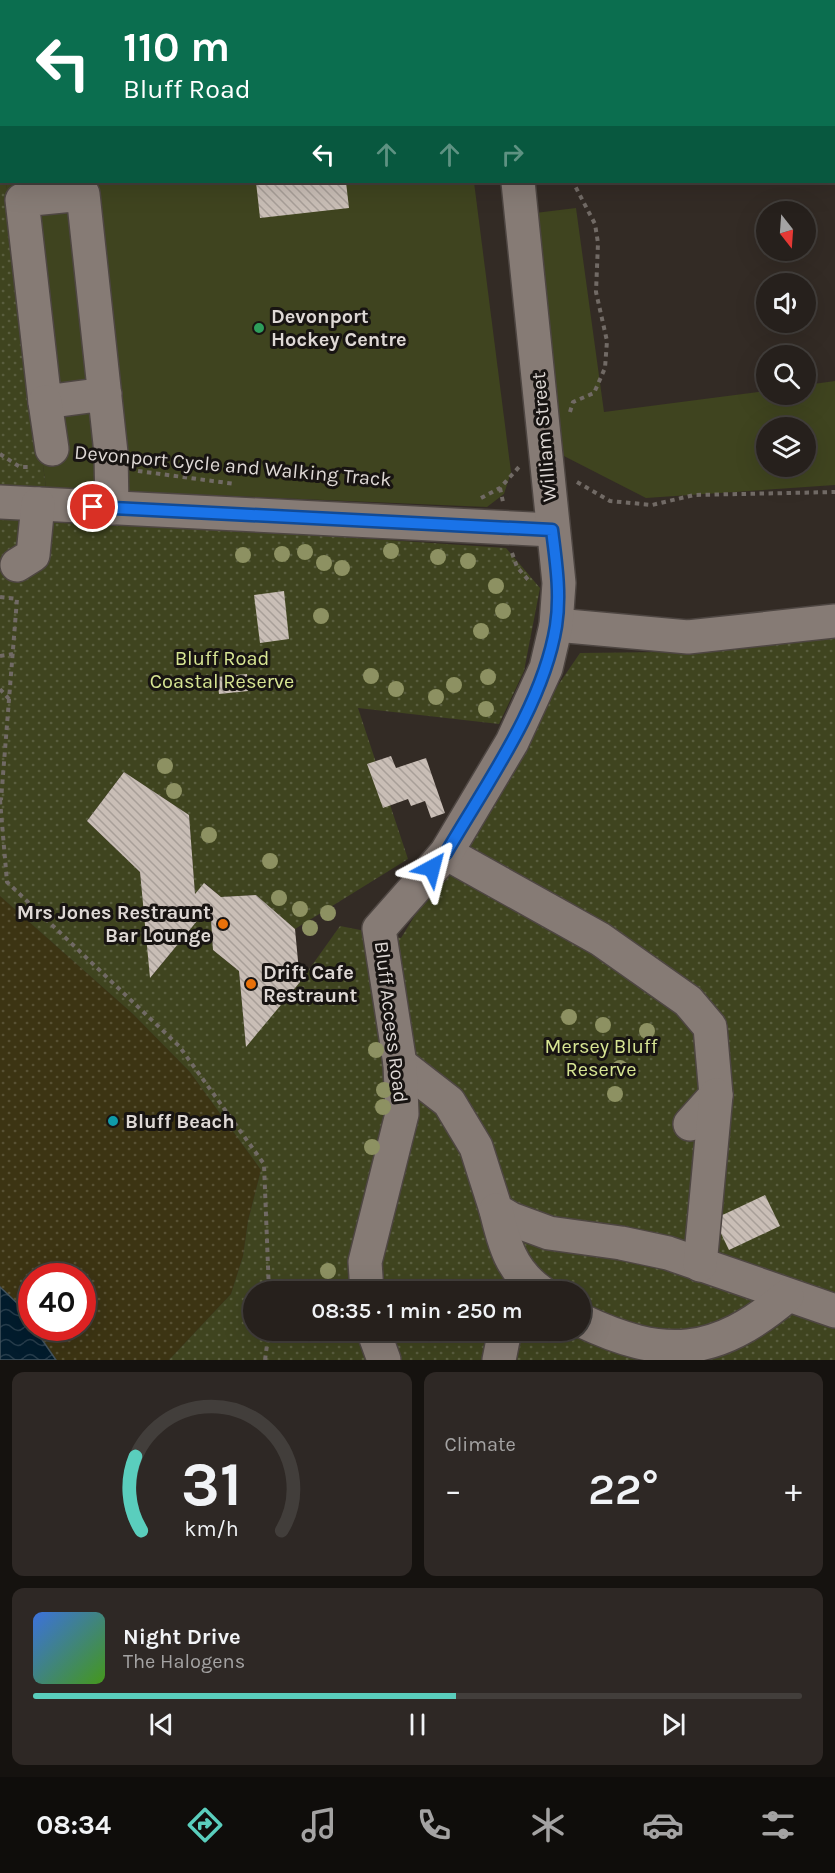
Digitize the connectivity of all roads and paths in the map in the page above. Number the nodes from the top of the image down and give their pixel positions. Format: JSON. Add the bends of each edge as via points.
{"nodes":[{"id":1,"x":518,"y":183,"type":"edge"},
{"id":2,"x":574,"y":183,"type":"edge"},
{"id":3,"x":105,"y":394,"type":"junction"},
{"id":4,"x":45,"y":402,"type":"junction"},
{"id":5,"x":570,"y":413,"type":"dead end"},
{"id":6,"x":0,"y":454,"type":"edge"},
{"id":7,"x":45,"y":458,"type":"joint"},
{"id":8,"x":548,"y":465,"type":"junction"},
{"id":9,"x":112,"y":469,"type":"junction"},
{"id":10,"x":246,"y":486,"type":"dead end"},
{"id":11,"x":500,"y":488,"type":"junction"},
{"id":12,"x":835,"y":492,"type":"edge"},
{"id":13,"x":480,"y":498,"type":"dead end"},
{"id":14,"x":0,"y":502,"type":"edge"},
{"id":15,"x":38,"y":504,"type":"junction"},
{"id":16,"x":112,"y":508,"type":"junction"},
{"id":17,"x":509,"y":528,"type":"junction"},
{"id":18,"x":552,"y":530,"type":"junction"},
{"id":19,"x":17,"y":565,"type":"dead end"},
{"id":20,"x":532,"y":586,"type":"dead end"},
{"id":21,"x":0,"y":597,"type":"edge"},
{"id":22,"x":835,"y":621,"type":"edge"},
{"id":23,"x":556,"y":626,"type":"junction"},
{"id":24,"x":13,"y":654,"type":"junction"},
{"id":25,"x":0,"y":656,"type":"edge"},
{"id":26,"x":0,"y":688,"type":"edge"},
{"id":27,"x":9,"y":700,"type":"junction"},
{"id":28,"x":1,"y":800,"type":"edge"},
{"id":29,"x":446,"y":853,"type":"junction"},
{"id":30,"x":379,"y":929,"type":"joint"},
{"id":31,"x":400,"y":1064,"type":"junction"},
{"id":32,"x":716,"y":1095,"type":"junction"},
{"id":33,"x":690,"y":1124,"type":"dead end"},
{"id":34,"x":496,"y":1210,"type":"junction"},
{"id":35,"x":506,"y":1248,"type":"junction"},
{"id":36,"x":700,"y":1265,"type":"junction"},
{"id":37,"x":269,"y":1281,"type":"edge"},
{"id":38,"x":367,"y":1281,"type":"edge"},
{"id":39,"x":509,"y":1281,"type":"edge"},
{"id":40,"x":526,"y":1281,"type":"edge"},
{"id":41,"x":787,"y":1296,"type":"junction"},
{"id":42,"x":835,"y":1311,"type":"edge"},
{"id":43,"x":591,"y":1326,"type":"edge"},
{"id":44,"x":268,"y":1341,"type":"edge"},
{"id":45,"x":377,"y":1341,"type":"edge"},
{"id":46,"x":503,"y":1341,"type":"edge"},
{"id":47,"x":265,"y":1360,"type":"edge"},
{"id":48,"x":384,"y":1360,"type":"edge"},
{"id":49,"x":499,"y":1360,"type":"edge"}],
"edges":[{"from":1,"to":8,"type":"street","name":"William Street"},
{"from":2,"to":5,"type":"path","via":[[595,224],[596,292],[607,341],[605,368],[594,393],[573,402]]},
{"from":3,"to":4,"type":"street"},
{"from":3,"to":4,"type":"street","via":[[83,194],[22,200]]},
{"from":3,"to":9,"type":"street"},
{"from":4,"to":7,"type":"street"},
{"from":6,"to":7,"type":"path","via":[[20,467]]},
{"from":8,"to":11,"type":"path","via":[[520,466]]},
{"from":8,"to":12,"type":"path","via":[[567,466],[573,478],[610,501],[652,505],[694,495]]},
{"from":8,"to":18,"type":"street","name":"William Street"},
{"from":9,"to":10,"type":"path","name":"Devonport Cycle and Walking Track","via":[[154,471]]},
{"from":9,"to":16,"type":"street"},
{"from":11,"to":13,"type":"path"},
{"from":11,"to":17,"type":"path"},
{"from":14,"to":15,"type":"street"},
{"from":15,"to":16,"type":"street"},
{"from":15,"to":19,"type":"street","via":[[33,555]]},
{"from":16,"to":17,"type":"street"},
{"from":17,"to":18,"type":"street"},
{"from":17,"to":20,"type":"path","via":[[511,550]]},
{"from":18,"to":23,"type":"street","name":"William Street","via":[[559,583]]},
{"from":21,"to":24,"type":"path","via":[[17,598]]},
{"from":22,"to":23,"type":"street","via":[[688,637]]},
{"from":23,"to":29,"type":"street","name":"William Street","via":[[546,668],[512,742]]},
{"from":24,"to":25,"type":"path"},
{"from":24,"to":27,"type":"path"},
{"from":26,"to":27,"type":"path"},
{"from":27,"to":28,"type":"path"},
{"from":28,"to":37,"type":"path","via":[[7,882],[179,1046],[264,1164]]},
{"from":29,"to":30,"type":"street","name":"William Street"},
{"from":29,"to":32,"type":"street","via":[[600,939],[688,1001],[710,1027]]},
{"from":30,"to":31,"type":"street","name":"Bluff Access Road"},
{"from":31,"to":34,"type":"street","via":[[449,1102],[476,1147]]},
{"from":31,"to":38,"type":"street","name":"Bluff Access Road","via":[[402,1114],[365,1262]]},
{"from":32,"to":33,"type":"street"},
{"from":32,"to":36,"type":"street"},
{"from":34,"to":35,"type":"street"},
{"from":34,"to":36,"type":"street","via":[[549,1233],[621,1243]]},
{"from":35,"to":39,"type":"street"},
{"from":35,"to":40,"type":"street"},
{"from":36,"to":41,"type":"street"},
{"from":41,"to":42,"type":"street"},
{"from":41,"to":43,"type":"street","via":[[729,1340],[704,1351],[679,1355],[652,1354],[624,1346]]},
{"from":44,"to":47,"type":"path"},
{"from":45,"to":48,"type":"street"},
{"from":46,"to":49,"type":"street"}]}
